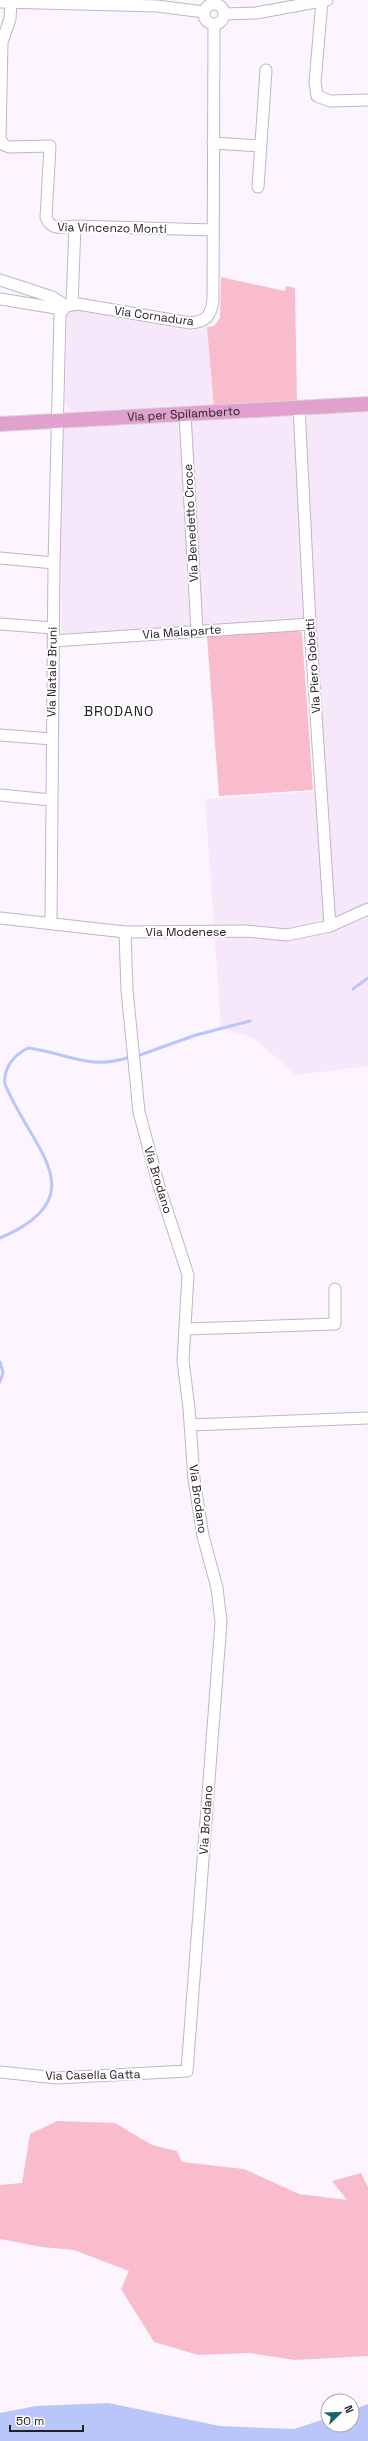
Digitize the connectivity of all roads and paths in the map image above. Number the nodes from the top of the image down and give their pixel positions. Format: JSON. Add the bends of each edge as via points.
{"nodes":[{"id":1,"x":324,"y":0,"type":"edge"},
{"id":2,"x":6,"y":2,"type":"edge"},
{"id":3,"x":217,"y":2,"type":"edge"},
{"id":4,"x":204,"y":12,"type":"junction"},
{"id":5,"x":224,"y":14,"type":"junction"},
{"id":6,"x":214,"y":24,"type":"junction"},
{"id":7,"x":266,"y":70,"type":"dead end"},
{"id":8,"x":368,"y":100,"type":"edge"},
{"id":9,"x":0,"y":139,"type":"edge"},
{"id":10,"x":213,"y":143,"type":"junction"},
{"id":11,"x":260,"y":146,"type":"junction"},
{"id":12,"x":258,"y":187,"type":"dead end"},
{"id":13,"x":75,"y":226,"type":"junction"},
{"id":14,"x":213,"y":230,"type":"junction"},
{"id":15,"x":0,"y":280,"type":"edge"},
{"id":16,"x":0,"y":299,"type":"edge"},
{"id":17,"x":67,"y":306,"type":"junction"},
{"id":18,"x":368,"y":404,"type":"edge"},
{"id":19,"x":299,"y":407,"type":"junction"},
{"id":20,"x":185,"y":414,"type":"junction"},
{"id":21,"x":57,"y":421,"type":"junction"},
{"id":22,"x":0,"y":424,"type":"edge"},
{"id":23,"x":0,"y":558,"type":"edge"},
{"id":24,"x":54,"y":563,"type":"junction"},
{"id":25,"x":0,"y":624,"type":"edge"},
{"id":26,"x":310,"y":624,"type":"junction"},
{"id":27,"x":53,"y":628,"type":"junction"},
{"id":28,"x":197,"y":631,"type":"junction"},
{"id":29,"x":53,"y":641,"type":"junction"},
{"id":30,"x":0,"y":735,"type":"edge"},
{"id":31,"x":52,"y":740,"type":"junction"},
{"id":32,"x":0,"y":795,"type":"edge"},
{"id":33,"x":51,"y":800,"type":"junction"},
{"id":34,"x":368,"y":909,"type":"edge"},
{"id":35,"x":0,"y":918,"type":"edge"},
{"id":36,"x":51,"y":923,"type":"junction"},
{"id":37,"x":330,"y":926,"type":"junction"},
{"id":38,"x":125,"y":932,"type":"junction"},
{"id":39,"x":335,"y":1289,"type":"dead end"},
{"id":40,"x":185,"y":1329,"type":"junction"},
{"id":41,"x":368,"y":1418,"type":"edge"},
{"id":42,"x":190,"y":1425,"type":"junction"},
{"id":43,"x":187,"y":2071,"type":"joint"},
{"id":44,"x":0,"y":2072,"type":"edge"}],
"edges":[{"from":1,"to":5,"type":"street","via":[[256,13]]},
{"from":1,"to":8,"type":"street","via":[[315,82],[317,96],[330,101]]},
{"from":2,"to":4,"type":"street","via":[[157,6]]},
{"from":2,"to":9,"type":"street","name":"Via Vincenzo Monti","via":[[10,19],[2,42]]},
{"from":3,"to":4,"type":"street","via":[[210,4]]},
{"from":3,"to":5,"type":"street"},
{"from":4,"to":6,"type":"street","via":[[207,21]]},
{"from":5,"to":6,"type":"street","via":[[221,21]]},
{"from":6,"to":10,"type":"street","name":"Via Cornadura"},
{"from":7,"to":11,"type":"street"},
{"from":9,"to":13,"type":"street","name":"Via Vincenzo Monti","via":[[9,147],[50,146],[46,217],[54,228]]},
{"from":10,"to":11,"type":"street"},
{"from":10,"to":14,"type":"street","name":"Via Cornadura"},
{"from":11,"to":12,"type":"street"},
{"from":13,"to":14,"type":"street","name":"Via Vincenzo Monti"},
{"from":13,"to":17,"type":"street"},
{"from":14,"to":17,"type":"street","name":"Via Cornadura","via":[[213,300],[211,313],[203,321],[190,323]]},
{"from":15,"to":17,"type":"street","via":[[52,297]]},
{"from":16,"to":17,"type":"street","name":"Via Cornadura"},
{"from":17,"to":21,"type":"street","via":[[59,330]]},
{"from":18,"to":19,"type":"main road","name":"Via per Spilamberto"},
{"from":19,"to":20,"type":"main road","name":"Via per Spilamberto"},
{"from":19,"to":26,"type":"street","name":"Via Piero Gobetti"},
{"from":20,"to":21,"type":"main road","name":"Via per Spilamberto"},
{"from":20,"to":28,"type":"street","name":"Via Benedetto Croce"},
{"from":21,"to":22,"type":"main road","name":"Via per Spilamberto"},
{"from":21,"to":24,"type":"street","name":"Via Natale Bruni"},
{"from":23,"to":24,"type":"street"},
{"from":24,"to":27,"type":"street","name":"Via Natale Bruni"},
{"from":25,"to":27,"type":"street"},
{"from":26,"to":28,"type":"street","name":"Via Malaparte"},
{"from":26,"to":37,"type":"street","name":"Via Piero Gobetti"},
{"from":27,"to":29,"type":"street","name":"Via Natale Bruni"},
{"from":28,"to":29,"type":"street","name":"Via Malaparte"},
{"from":29,"to":31,"type":"street","name":"Via Natale Bruni"},
{"from":30,"to":31,"type":"street"},
{"from":31,"to":33,"type":"street","name":"Via Natale Bruni"},
{"from":32,"to":33,"type":"street"},
{"from":33,"to":36,"type":"street","name":"Via Natale Bruni"},
{"from":34,"to":37,"type":"street","name":"Via Modenese"},
{"from":35,"to":36,"type":"street","name":"Via Modenese"},
{"from":36,"to":38,"type":"street","name":"Via Modenese"},
{"from":37,"to":38,"type":"street","name":"Via Modenese","via":[[287,935],[246,932]]},
{"from":38,"to":40,"type":"street","name":"Via Brodano","via":[[132,1056],[139,1112],[158,1183],[188,1275]]},
{"from":39,"to":40,"type":"street","via":[[335,1324]]},
{"from":40,"to":42,"type":"street","name":"Via Brodano","via":[[183,1361]]},
{"from":41,"to":42,"type":"street"},
{"from":42,"to":43,"type":"street","name":"Via Brodano","via":[[194,1479],[203,1536],[217,1588],[221,1622]]},
{"from":43,"to":44,"type":"street","name":"Via Casella Gatta","via":[[57,2078]]}]}
